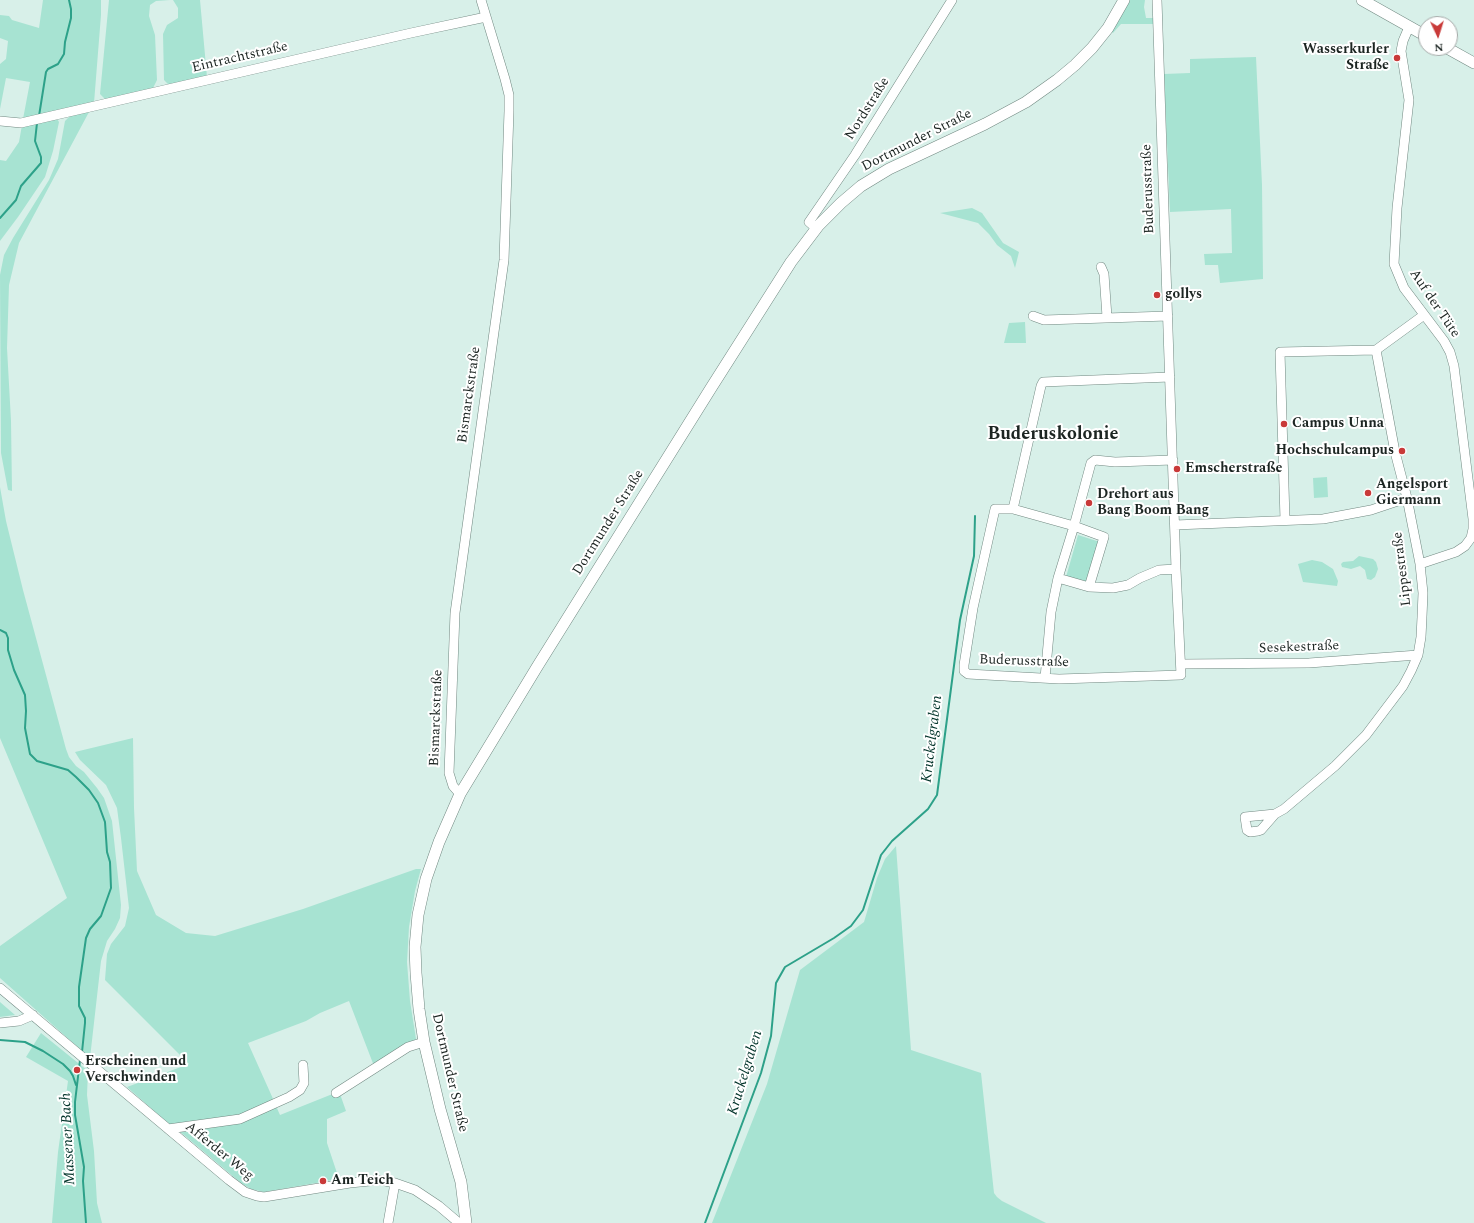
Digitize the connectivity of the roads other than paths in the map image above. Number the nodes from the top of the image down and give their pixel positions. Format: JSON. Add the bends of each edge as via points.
{"nodes":[{"id":1,"x":481,"y":0,"type":"edge"},
{"id":2,"x":952,"y":0,"type":"edge"},
{"id":3,"x":1124,"y":0,"type":"edge"},
{"id":4,"x":1157,"y":0,"type":"edge"},
{"id":5,"x":1362,"y":0,"type":"edge"},
{"id":6,"x":486,"y":17,"type":"junction"},
{"id":7,"x":1409,"y":27,"type":"junction"},
{"id":8,"x":1418,"y":32,"type":"edge"},
{"id":9,"x":1458,"y":54,"type":"edge"},
{"id":10,"x":1474,"y":63,"type":"edge"},
{"id":11,"x":0,"y":121,"type":"edge"},
{"id":12,"x":816,"y":228,"type":"junction"},
{"id":13,"x":1101,"y":267,"type":"dead end"},
{"id":14,"x":1424,"y":315,"type":"junction"},
{"id":15,"x":1033,"y":316,"type":"dead end"},
{"id":16,"x":1168,"y":316,"type":"junction"},
{"id":17,"x":1107,"y":317,"type":"junction"},
{"id":18,"x":1376,"y":350,"type":"junction"},
{"id":19,"x":1170,"y":377,"type":"junction"},
{"id":20,"x":1173,"y":460,"type":"junction"},
{"id":21,"x":1407,"y":498,"type":"junction"},
{"id":22,"x":1013,"y":510,"type":"junction"},
{"id":23,"x":1285,"y":520,"type":"junction"},
{"id":24,"x":1175,"y":525,"type":"junction"},
{"id":25,"x":1074,"y":526,"type":"junction"},
{"id":26,"x":1420,"y":564,"type":"junction"},
{"id":27,"x":1176,"y":569,"type":"junction"},
{"id":28,"x":1058,"y":578,"type":"junction"},
{"id":29,"x":1089,"y":588,"type":"junction"},
{"id":30,"x":1418,"y":655,"type":"junction"},
{"id":31,"x":1181,"y":664,"type":"junction"},
{"id":32,"x":1045,"y":678,"type":"junction"},
{"id":33,"x":460,"y":794,"type":"junction"},
{"id":34,"x":1275,"y":814,"type":"dead end"},
{"id":35,"x":0,"y":988,"type":"edge"},
{"id":36,"x":32,"y":1015,"type":"junction"},
{"id":37,"x":0,"y":1023,"type":"edge"},
{"id":38,"x":424,"y":1042,"type":"junction"},
{"id":39,"x":303,"y":1065,"type":"dead end"},
{"id":40,"x":336,"y":1093,"type":"dead end"},
{"id":41,"x":168,"y":1129,"type":"junction"},
{"id":42,"x":395,"y":1183,"type":"junction"},
{"id":43,"x":388,"y":1223,"type":"edge"},
{"id":44,"x":459,"y":1223,"type":"edge"},
{"id":45,"x":466,"y":1223,"type":"edge"}],
"edges":[{"from":1,"to":6,"type":"street","name":"Bismarckstraße"},
{"from":2,"to":12,"type":"street","name":"Nordstraße","via":[[855,155],[809,222]]},
{"from":3,"to":12,"type":"main road","name":"Dortmunder Straße","via":[[1108,28],[1092,48],[1057,80],[1026,102],[861,186]]},
{"from":4,"to":16,"type":"street","name":"Buderusstraße"},
{"from":5,"to":7,"type":"main road"},
{"from":6,"to":11,"type":"street","name":"Eintrachtstraße","via":[[45,118],[21,123]]},
{"from":6,"to":33,"type":"street","name":"Bismarckstraße","via":[[505,79],[510,111],[504,260],[455,614],[449,773],[453,786]]},
{"from":7,"to":8,"type":"main road"},
{"from":7,"to":14,"type":"street","name":"Auf der Tüte","via":[[1401,50],[1410,100],[1397,208],[1394,264],[1404,288]]},
{"from":9,"to":10,"type":"main road"},
{"from":12,"to":33,"type":"main road","name":"Dortmunder Straße","via":[[791,262],[711,388]]},
{"from":13,"to":17,"type":"street","via":[[1104,274]]},
{"from":14,"to":18,"type":"street"},
{"from":14,"to":26,"type":"street","name":"Auf der Tüte","via":[[1444,341],[1454,366],[1473,529],[1471,538],[1456,552]]},
{"from":15,"to":17,"type":"street","via":[[1044,320]]},
{"from":16,"to":17,"type":"street"},
{"from":16,"to":19,"type":"street","name":"Buderusstraße"},
{"from":18,"to":21,"type":"street","name":"Lippestraße","via":[[1395,452]]},
{"from":18,"to":23,"type":"street","via":[[1280,352]]},
{"from":19,"to":20,"type":"street","name":"Buderusstraße"},
{"from":19,"to":22,"type":"street","via":[[1043,382]]},
{"from":20,"to":24,"type":"street","name":"Buderusstraße"},
{"from":20,"to":25,"type":"street","via":[[1093,461]]},
{"from":21,"to":23,"type":"street","via":[[1371,510],[1329,518]]},
{"from":21,"to":26,"type":"street","name":"Lippestraße"},
{"from":22,"to":25,"type":"street"},
{"from":22,"to":32,"type":"street","name":"Buderusstraße","via":[[995,509],[973,608],[964,671],[968,674]]},
{"from":23,"to":24,"type":"street"},
{"from":24,"to":27,"type":"street","name":"Buderusstraße"},
{"from":25,"to":28,"type":"street"},
{"from":25,"to":29,"type":"street","via":[[1104,537]]},
{"from":26,"to":30,"type":"street","name":"Lippestraße","via":[[1423,593]]},
{"from":27,"to":29,"type":"street","via":[[1159,570],[1120,587]]},
{"from":27,"to":31,"type":"street","name":"Buderusstraße"},
{"from":28,"to":29,"type":"street"},
{"from":28,"to":32,"type":"street","via":[[1051,612]]},
{"from":30,"to":31,"type":"street","name":"Sesekestraße","via":[[1309,663]]},
{"from":30,"to":34,"type":"street","name":"Lippestraße","via":[[1403,686],[1366,735],[1336,766]]},
{"from":31,"to":32,"type":"street","name":"Buderusstraße","via":[[1181,674]]},
{"from":33,"to":38,"type":"main road","name":"Dortmunder Straße","via":[[426,879],[418,915],[416,973]]},
{"from":35,"to":36,"type":"street","name":"Afferder Weg"},
{"from":36,"to":37,"type":"street","via":[[19,1021]]},
{"from":36,"to":41,"type":"street","name":"Afferder Weg"},
{"from":38,"to":40,"type":"street","via":[[408,1047]]},
{"from":38,"to":45,"type":"main road","name":"Dortmunder Straße","via":[[461,1182]]},
{"from":39,"to":41,"type":"street","via":[[304,1083],[300,1090],[289,1097],[240,1119]]},
{"from":41,"to":42,"type":"street","name":"Afferder Weg","via":[[238,1188],[257,1196],[380,1180]]},
{"from":42,"to":43,"type":"street"},
{"from":42,"to":44,"type":"street","name":"Afferder Weg","via":[[428,1198]]}]}
